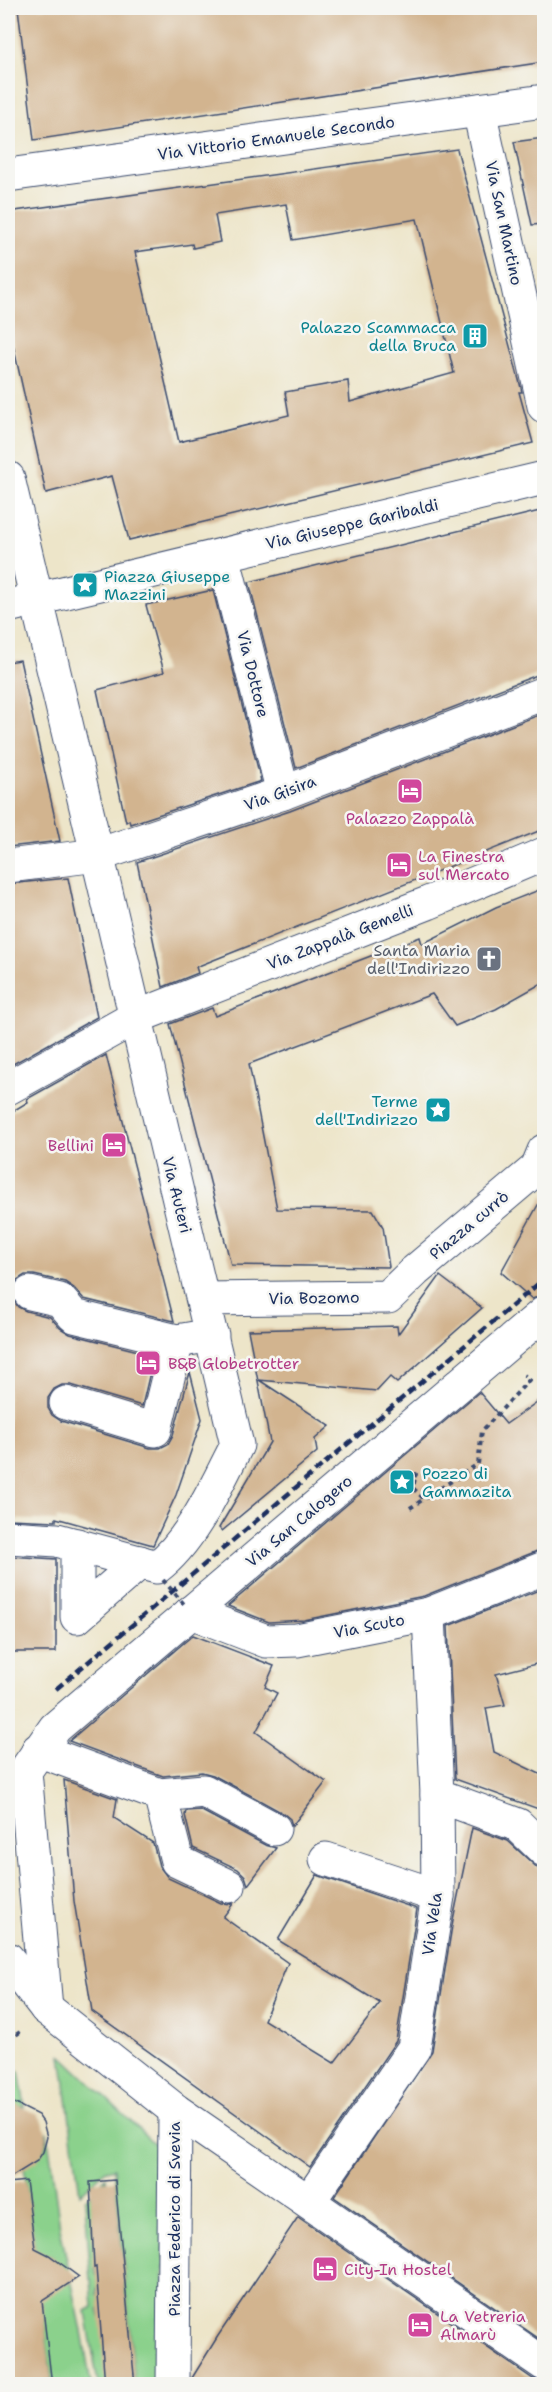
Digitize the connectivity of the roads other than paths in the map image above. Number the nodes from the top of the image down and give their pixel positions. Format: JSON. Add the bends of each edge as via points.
{"nodes":[{"id":1,"x":544,"y":101,"type":"edge"},
{"id":2,"x":479,"y":110,"type":"junction"},
{"id":3,"x":8,"y":175,"type":"edge"},
{"id":4,"x":544,"y":406,"type":"edge"},
{"id":5,"x":544,"y":478,"type":"edge"},
{"id":6,"x":8,"y":479,"type":"edge"},
{"id":7,"x":223,"y":555,"type":"junction"},
{"id":8,"x":22,"y":602,"type":"edge"},
{"id":9,"x":544,"y":693,"type":"edge"},
{"id":10,"x":283,"y":793,"type":"junction"},
{"id":11,"x":544,"y":854,"type":"edge"},
{"id":12,"x":98,"y":855,"type":"junction"},
{"id":13,"x":8,"y":866,"type":"edge"},
{"id":14,"x":134,"y":1018,"type":"junction"},
{"id":15,"x":8,"y":1088,"type":"edge"},
{"id":16,"x":544,"y":1151,"type":"edge"},
{"id":17,"x":415,"y":1271,"type":"joint"},
{"id":18,"x":30,"y":1293,"type":"dead end"},
{"id":19,"x":202,"y":1299,"type":"junction"},
{"id":20,"x":544,"y":1313,"type":"edge"},
{"id":21,"x":212,"y":1335,"type":"junction"},
{"id":22,"x":177,"y":1341,"type":"junction"},
{"id":23,"x":66,"y":1403,"type":"dead end"},
{"id":24,"x":8,"y":1537,"type":"edge"},
{"id":25,"x":77,"y":1545,"type":"junction"},
{"id":26,"x":544,"y":1568,"type":"edge"},
{"id":27,"x":151,"y":1571,"type":"junction"},
{"id":28,"x":187,"y":1608,"type":"junction"},
{"id":29,"x":429,"y":1614,"type":"junction"},
{"id":30,"x":52,"y":1746,"type":"junction"},
{"id":31,"x":160,"y":1795,"type":"junction"},
{"id":32,"x":437,"y":1795,"type":"junction"},
{"id":33,"x":274,"y":1829,"type":"dead end"},
{"id":34,"x":544,"y":1850,"type":"edge"},
{"id":35,"x":326,"y":1859,"type":"dead end"},
{"id":36,"x":229,"y":1886,"type":"dead end"},
{"id":37,"x":438,"y":1896,"type":"junction"},
{"id":38,"x":8,"y":1959,"type":"edge"},
{"id":39,"x":36,"y":2018,"type":"junction"},
{"id":40,"x":175,"y":2110,"type":"junction"},
{"id":41,"x":309,"y":2201,"type":"junction"},
{"id":42,"x":544,"y":2364,"type":"edge"},
{"id":43,"x":173,"y":2385,"type":"edge"}],
"edges":[{"from":1,"to":2,"type":"street","name":"Via Vittorio Emanuele Secondo"},
{"from":2,"to":3,"type":"street","name":"Via Vittorio Emanuele Secondo"},
{"from":2,"to":4,"type":"street","name":"Via San Martino"},
{"from":5,"to":7,"type":"street","name":"Via Giuseppe Garibaldi"},
{"from":6,"to":8,"type":"street","name":"Via Auteri"},
{"from":7,"to":8,"type":"street","name":"Via Giuseppe Garibaldi"},
{"from":7,"to":10,"type":"street","name":"Via Dottore"},
{"from":8,"to":12,"type":"street","name":"Via Auteri","via":[[66,719]]},
{"from":9,"to":10,"type":"street","name":"Via Gisira"},
{"from":10,"to":12,"type":"street","name":"Via Gisira"},
{"from":11,"to":14,"type":"street","name":"Via Zappalà Gemelli"},
{"from":12,"to":13,"type":"street","name":"Via Gisira"},
{"from":12,"to":14,"type":"street","name":"Via Auteri"},
{"from":14,"to":15,"type":"street","name":"Via Zappalà Gemelli"},
{"from":14,"to":19,"type":"street","name":"Via Auteri"},
{"from":16,"to":17,"type":"street","name":"Piazza currò","via":[[537,1168]]},
{"from":17,"to":19,"type":"street","name":"Via Bozomo","via":[[388,1297]]},
{"from":18,"to":22,"type":"street","via":[[60,1300],[74,1317]]},
{"from":19,"to":21,"type":"street","name":"Via Auteri"},
{"from":20,"to":28,"type":"street","name":"Via San Calogero"},
{"from":21,"to":22,"type":"street"},
{"from":21,"to":27,"type":"street","name":"Via Auteri","via":[[237,1445],[210,1498],[172,1556]]},
{"from":22,"to":23,"type":"street","via":[[154,1430]]},
{"from":24,"to":25,"type":"street","name":"Via Auteri"},
{"from":25,"to":27,"type":"street","name":"Via Auteri"},
{"from":25,"to":27,"type":"street","via":[[77,1617]]},
{"from":26,"to":29,"type":"street","name":"Via Scuto"},
{"from":28,"to":29,"type":"street","name":"Via Scuto","via":[[266,1641],[297,1640]]},
{"from":28,"to":30,"type":"street","name":"Via San Calogero"},
{"from":29,"to":32,"type":"street","name":"Via Vela"},
{"from":30,"to":31,"type":"street"},
{"from":30,"to":39,"type":"street","via":[[26,1770]]},
{"from":31,"to":33,"type":"street","via":[[204,1791]]},
{"from":31,"to":36,"type":"street","via":[[177,1861]]},
{"from":32,"to":34,"type":"street","via":[[518,1825]]},
{"from":32,"to":37,"type":"street","name":"Via Vela"},
{"from":35,"to":37,"type":"street"},
{"from":37,"to":41,"type":"street","name":"Via Vela","via":[[414,2048]]},
{"from":38,"to":39,"type":"street","name":"Piazza Federico di Svevia"},
{"from":39,"to":40,"type":"street","name":"Piazza Federico di Svevia"},
{"from":40,"to":41,"type":"street"},
{"from":40,"to":43,"type":"street","name":"Piazza Federico di Svevia"},
{"from":41,"to":42,"type":"street"}]}
